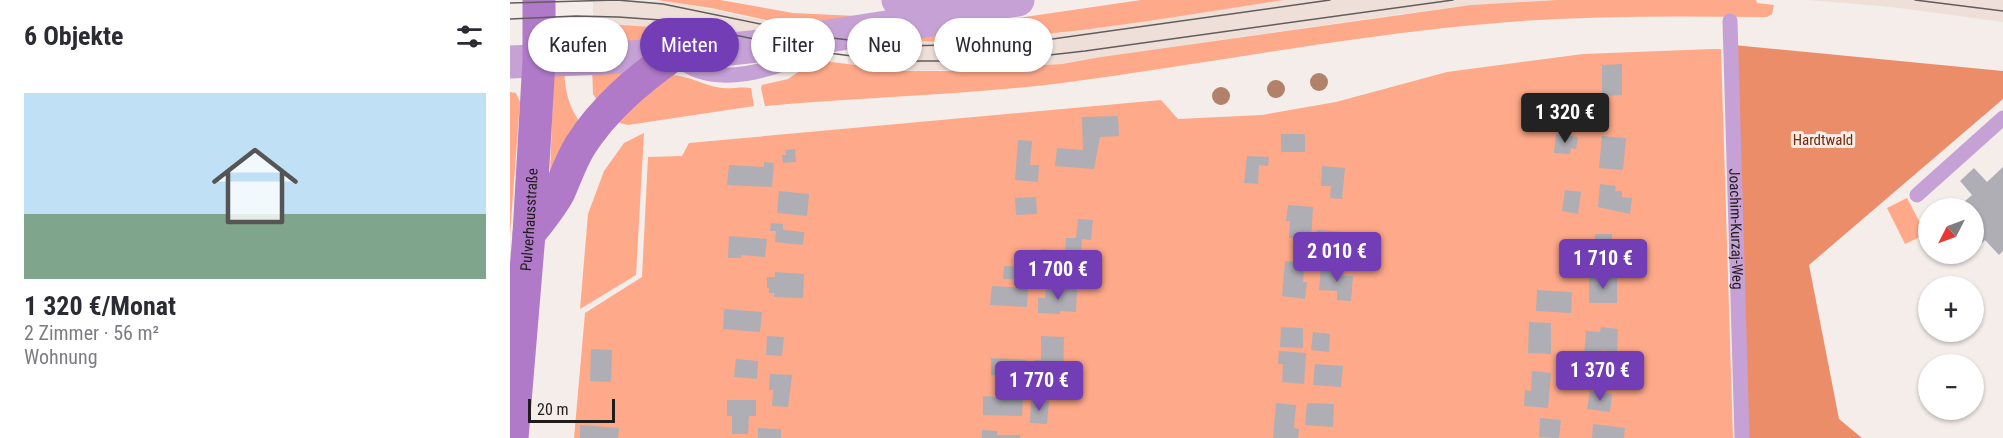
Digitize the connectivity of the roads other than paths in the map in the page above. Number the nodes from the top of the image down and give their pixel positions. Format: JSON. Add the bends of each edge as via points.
{"nodes":[{"id":1,"x":539,"y":0,"type":"edge"},
{"id":2,"x":898,"y":0,"type":"edge"},
{"id":3,"x":1018,"y":0,"type":"edge"},
{"id":4,"x":975,"y":6,"type":"junction"},
{"id":5,"x":1730,"y":21,"type":"dead end"},
{"id":6,"x":739,"y":48,"type":"edge"},
{"id":7,"x":640,"y":56,"type":"edge"},
{"id":8,"x":525,"y":61,"type":"edge"},
{"id":9,"x":649,"y":72,"type":"edge"},
{"id":10,"x":2003,"y":118,"type":"edge"},
{"id":11,"x":1917,"y":195,"type":"dead end"},
{"id":12,"x":529,"y":234,"type":"junction"},
{"id":13,"x":512,"y":438,"type":"edge"},
{"id":14,"x":1742,"y":438,"type":"edge"}],
"edges":[{"from":1,"to":8,"type":"main road","name":"Pulverhausstraße"},
{"from":2,"to":4,"type":"street"},
{"from":3,"to":4,"type":"street"},
{"from":4,"to":6,"type":"street","via":[[930,20]]},
{"from":5,"to":14,"type":"lane","name":"Joachim-Kurzaj-Weg"},
{"from":7,"to":8,"type":"street"},
{"from":8,"to":12,"type":"main road","name":"Pulverhausstraße"},
{"from":9,"to":12,"type":"main road","via":[[598,121],[568,166],[548,211]]},
{"from":10,"to":11,"type":"lane"},
{"from":12,"to":13,"type":"main road","name":"Pulverhausstraße"}]}
